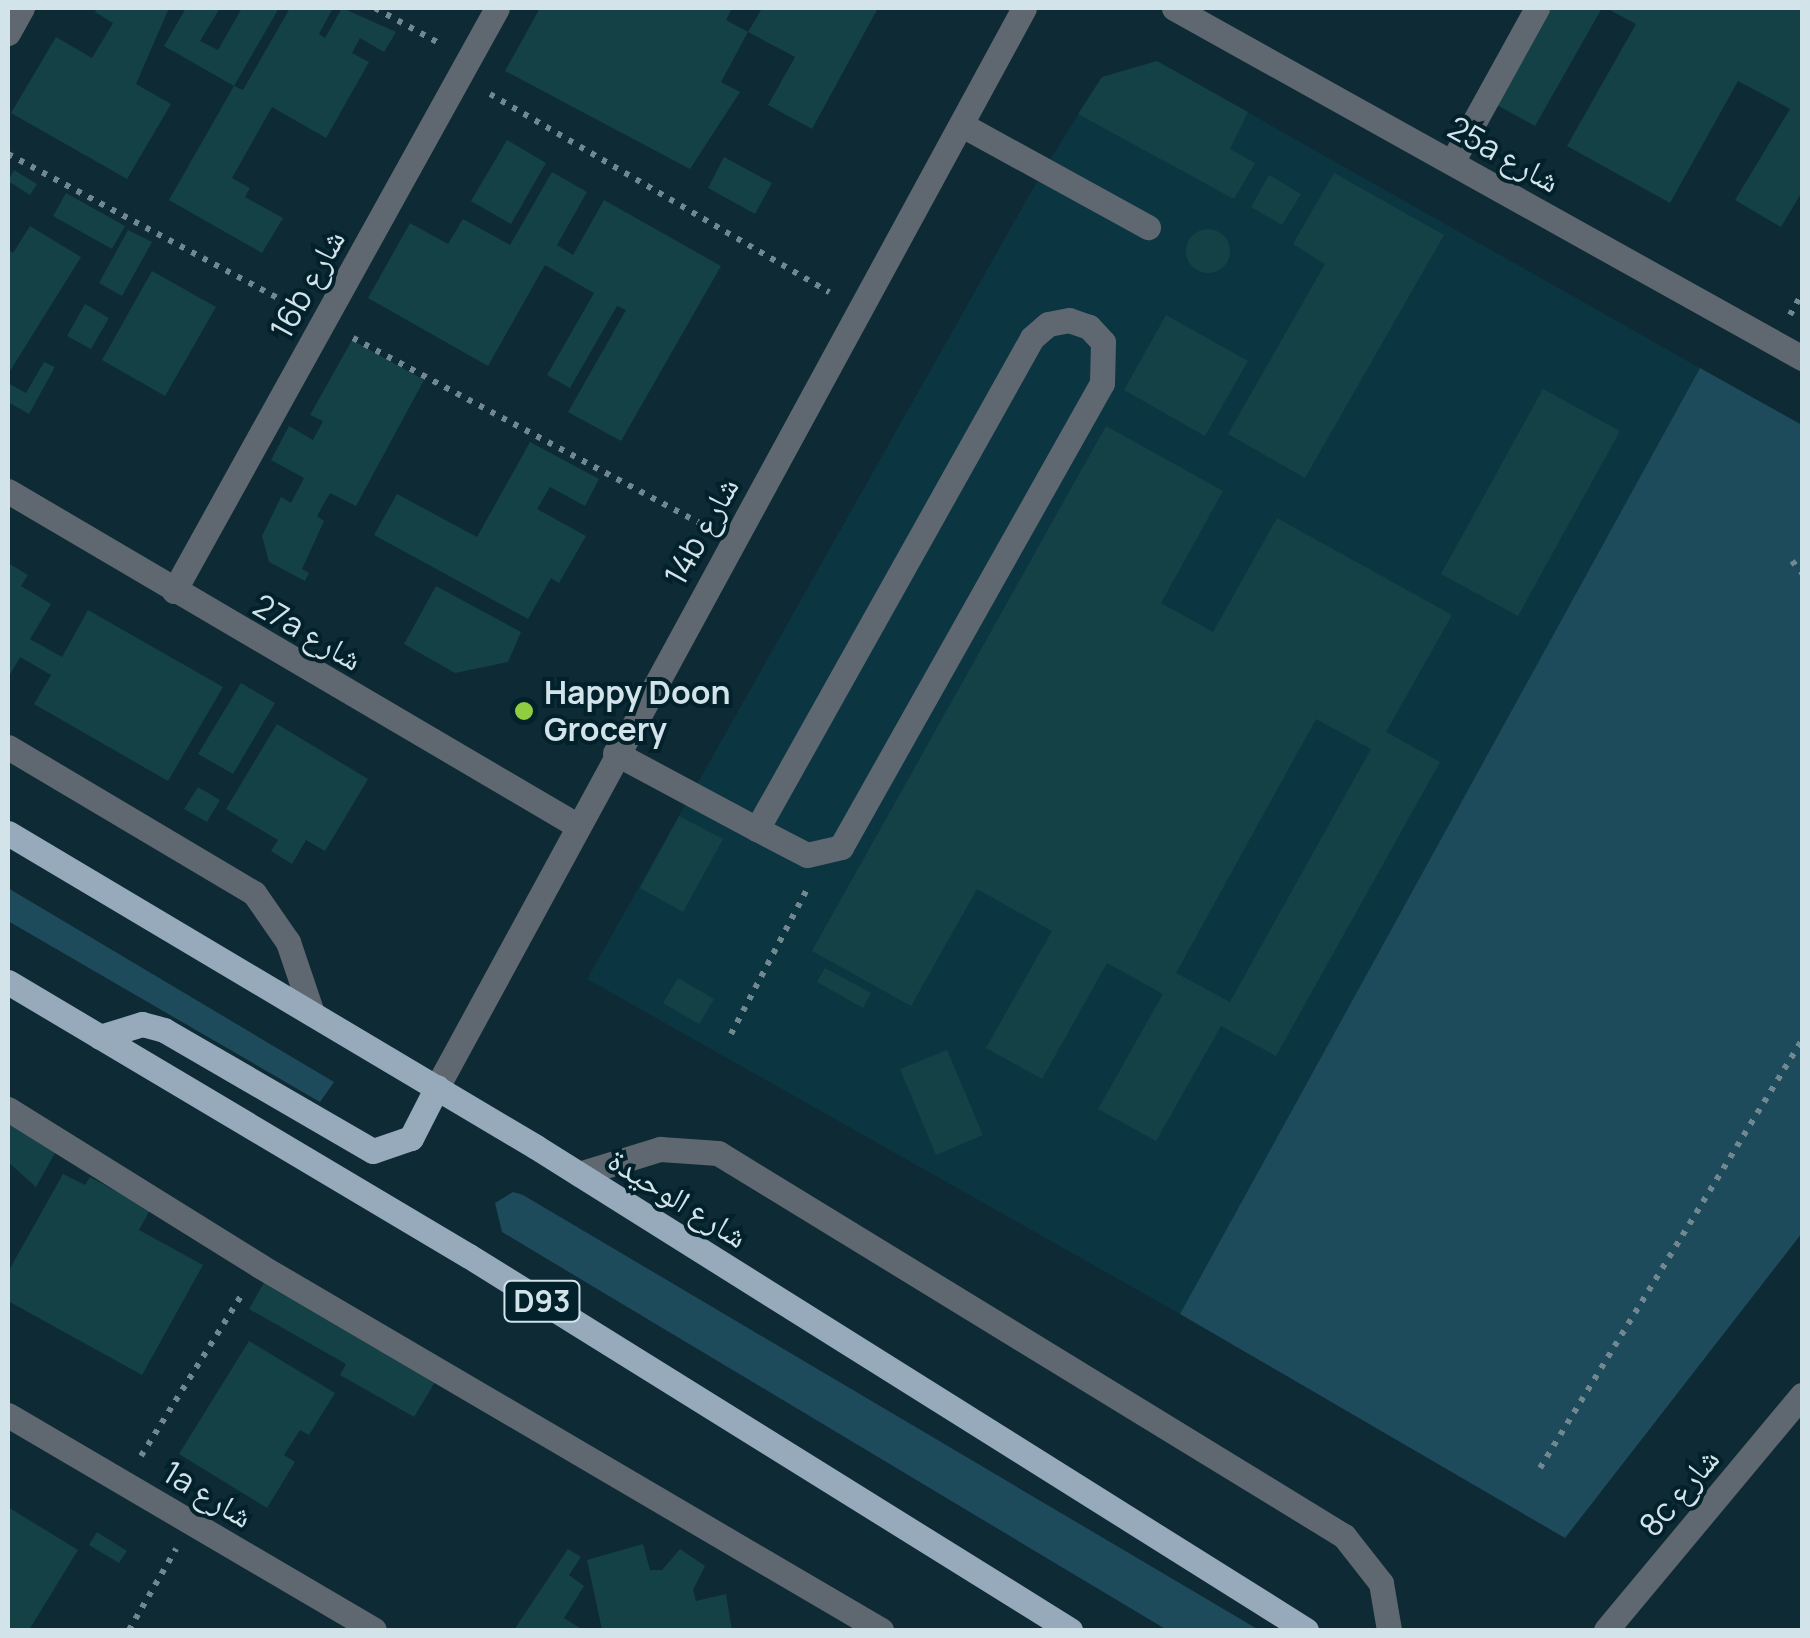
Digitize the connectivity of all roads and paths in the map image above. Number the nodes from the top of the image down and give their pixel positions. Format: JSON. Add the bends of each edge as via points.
{"nodes":[{"id":1,"x":22,"y":8,"type":"edge"},
{"id":2,"x":375,"y":8,"type":"edge"},
{"id":3,"x":497,"y":8,"type":"edge"},
{"id":4,"x":1024,"y":8,"type":"edge"},
{"id":5,"x":1174,"y":8,"type":"edge"},
{"id":6,"x":1537,"y":8,"type":"edge"},
{"id":7,"x":8,"y":33,"type":"edge"},
{"id":8,"x":464,"y":68,"type":"junction"},
{"id":9,"x":964,"y":126,"type":"junction"},
{"id":10,"x":8,"y":154,"type":"edge"},
{"id":11,"x":1452,"y":162,"type":"junction"},
{"id":12,"x":1148,"y":227,"type":"dead end"},
{"id":13,"x":861,"y":310,"type":"junction"},
{"id":14,"x":323,"y":322,"type":"junction"},
{"id":15,"x":1802,"y":358,"type":"edge"},
{"id":16,"x":8,"y":491,"type":"edge"},
{"id":17,"x":732,"y":541,"type":"junction"},
{"id":18,"x":1792,"y":561,"type":"dead end"},
{"id":19,"x":1802,"y":573,"type":"edge"},
{"id":20,"x":174,"y":591,"type":"junction"},
{"id":21,"x":8,"y":747,"type":"edge"},
{"id":22,"x":615,"y":753,"type":"junction"},
{"id":23,"x":578,"y":826,"type":"junction"},
{"id":24,"x":757,"y":829,"type":"junction"},
{"id":25,"x":8,"y":833,"type":"edge"},
{"id":26,"x":825,"y":855,"type":"junction"},
{"id":27,"x":8,"y":982,"type":"edge"},
{"id":28,"x":312,"y":1013,"type":"junction"},
{"id":29,"x":731,"y":1034,"type":"dead end"},
{"id":30,"x":100,"y":1037,"type":"junction"},
{"id":31,"x":1802,"y":1040,"type":"edge"},
{"id":32,"x":437,"y":1086,"type":"junction"},
{"id":33,"x":8,"y":1109,"type":"edge"},
{"id":34,"x":579,"y":1174,"type":"junction"},
{"id":35,"x":260,"y":1266,"type":"junction"},
{"id":36,"x":1802,"y":1395,"type":"edge"},
{"id":37,"x":8,"y":1415,"type":"edge"},
{"id":38,"x":1540,"y":1468,"type":"dead end"},
{"id":39,"x":124,"y":1483,"type":"junction"},
{"id":40,"x":191,"y":1522,"type":"junction"},
{"id":41,"x":129,"y":1630,"type":"edge"},
{"id":42,"x":374,"y":1630,"type":"edge"},
{"id":43,"x":880,"y":1630,"type":"edge"},
{"id":44,"x":1070,"y":1630,"type":"edge"},
{"id":45,"x":1306,"y":1630,"type":"edge"},
{"id":46,"x":1389,"y":1630,"type":"edge"},
{"id":47,"x":1606,"y":1630,"type":"edge"}],
"edges":[{"from":1,"to":7,"type":"street"},
{"from":2,"to":8,"type":"path"},
{"from":3,"to":8,"type":"street","name":"16b شارع"},
{"from":4,"to":9,"type":"street","name":"14b شارع"},
{"from":5,"to":11,"type":"street","name":"25a شارع"},
{"from":6,"to":11,"type":"street"},
{"from":8,"to":13,"type":"path"},
{"from":8,"to":14,"type":"street","name":"16b شارع"},
{"from":9,"to":12,"type":"street"},
{"from":9,"to":13,"type":"street","name":"14b شارع"},
{"from":10,"to":14,"type":"path"},
{"from":11,"to":15,"type":"street","name":"25a شارع"},
{"from":13,"to":17,"type":"street","name":"14b شارع"},
{"from":14,"to":17,"type":"path"},
{"from":14,"to":20,"type":"street","name":"16b شارع"},
{"from":16,"to":20,"type":"street","name":"27a شارع"},
{"from":17,"to":22,"type":"street","name":"14b شارع"},
{"from":18,"to":19,"type":"path"},
{"from":20,"to":23,"type":"street","name":"27a شارع"},
{"from":21,"to":28,"type":"street","via":[[254,893],[288,942]]},
{"from":22,"to":23,"type":"street","name":"14b شارع"},
{"from":22,"to":24,"type":"street"},
{"from":23,"to":32,"type":"street","name":"14b شارع"},
{"from":24,"to":26,"type":"street","via":[[807,854]]},
{"from":24,"to":26,"type":"street","via":[[1032,338],[1048,324],[1069,320],[1088,327],[1103,342],[1102,383],[853,834]]},
{"from":25,"to":28,"type":"main road","name":"شارع الوحيدة"},
{"from":26,"to":29,"type":"path"},
{"from":27,"to":30,"type":"main road","number":"D93"},
{"from":28,"to":32,"type":"main road","name":"شارع الوحيدة"},
{"from":30,"to":32,"type":"main road","via":[[142,1024],[164,1030],[373,1151],[410,1138]]},
{"from":30,"to":44,"type":"main road","number":"D93","via":[[469,1256]]},
{"from":31,"to":38,"type":"path"},
{"from":32,"to":34,"type":"main road","name":"شارع الوحيدة"},
{"from":33,"to":35,"type":"street"},
{"from":34,"to":45,"type":"main road","name":"شارع الوحيدة"},
{"from":34,"to":46,"type":"street","via":[[660,1149],[718,1153],[1344,1536],[1381,1583]]},
{"from":35,"to":39,"type":"path"},
{"from":35,"to":43,"type":"street"},
{"from":36,"to":47,"type":"street","name":"8c شارع"},
{"from":37,"to":39,"type":"street","name":"1a شارع"},
{"from":39,"to":40,"type":"street","name":"1a شارع"},
{"from":40,"to":41,"type":"path"},
{"from":40,"to":42,"type":"street","name":"1a شارع"}]}
